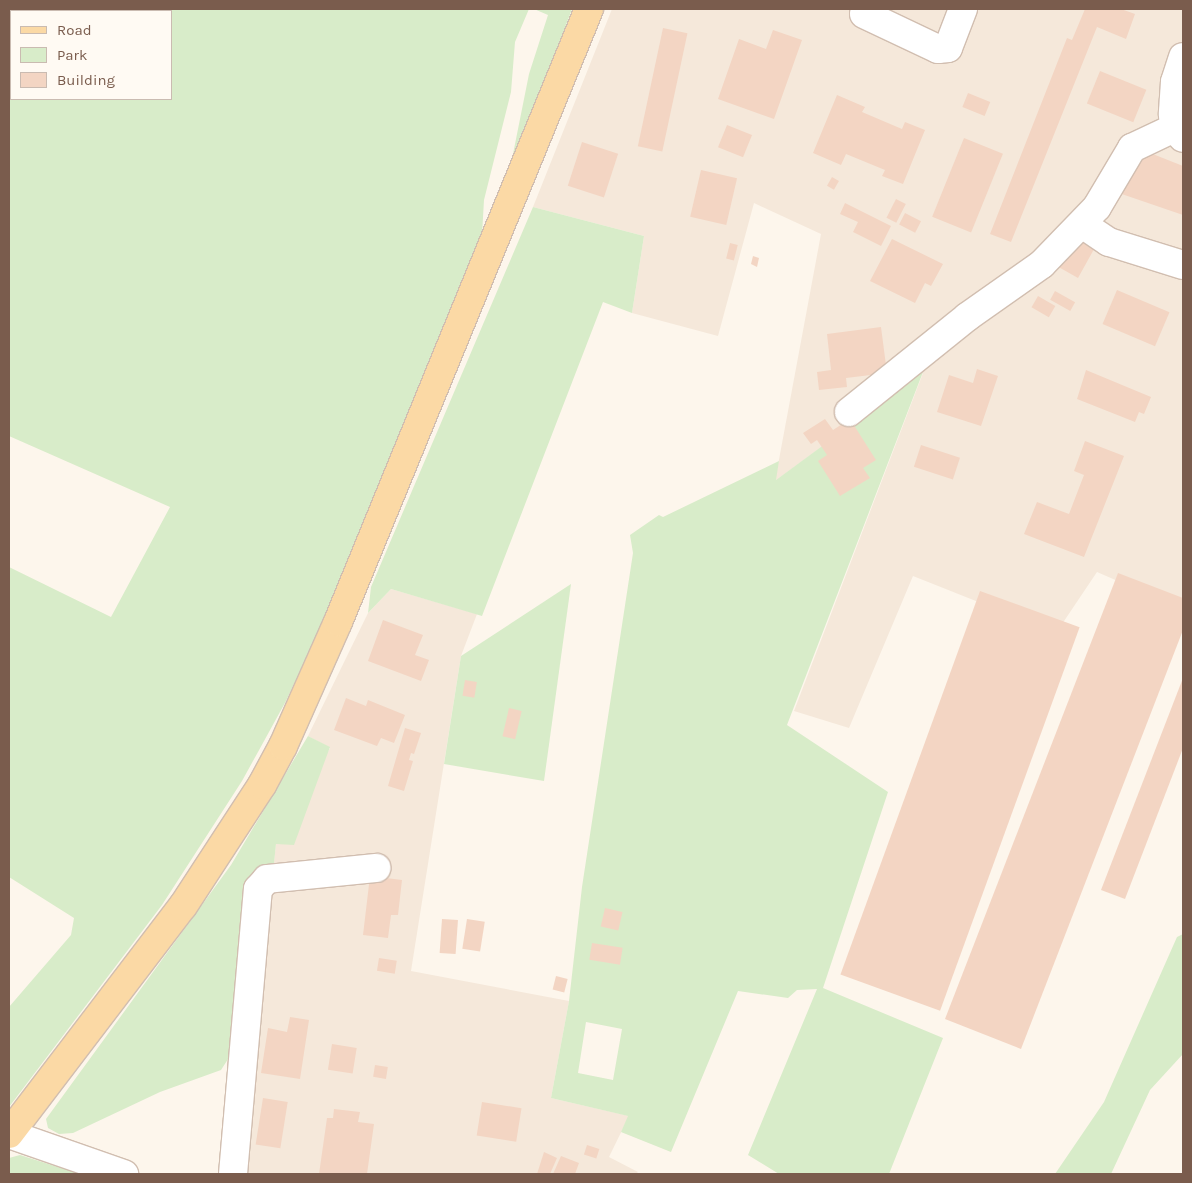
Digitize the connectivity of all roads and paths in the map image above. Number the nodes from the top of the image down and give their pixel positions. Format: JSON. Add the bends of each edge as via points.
{"nodes":[{"id":1,"x":589,"y":9,"type":"edge"},
{"id":2,"x":963,"y":9,"type":"edge"},
{"id":3,"x":864,"y":14,"type":"dead end"},
{"id":4,"x":1183,"y":57,"type":"edge"},
{"id":5,"x":1179,"y":133,"type":"edge"},
{"id":6,"x":1082,"y":224,"type":"junction"},
{"id":7,"x":1183,"y":264,"type":"edge"},
{"id":8,"x":849,"y":412,"type":"dead end"},
{"id":9,"x":376,"y":868,"type":"dead end"},
{"id":10,"x":9,"y":1134,"type":"edge"},
{"id":11,"x":124,"y":1174,"type":"edge"},
{"id":12,"x":233,"y":1174,"type":"edge"}],
"edges":[{"from":1,"to":10,"type":"main road","via":[[338,622],[283,746],[262,785],[183,906]]},
{"from":2,"to":3,"type":"street","via":[[948,48],[938,49]]},
{"from":4,"to":5,"type":"street","via":[[1175,82]]},
{"from":5,"to":6,"type":"street","via":[[1132,148],[1097,207]]},
{"from":6,"to":7,"type":"street","via":[[1108,242]]},
{"from":6,"to":8,"type":"street","via":[[1042,264],[967,317]]},
{"from":9,"to":12,"type":"street","via":[[267,879],[258,889]]},
{"from":10,"to":11,"type":"street"}]}
